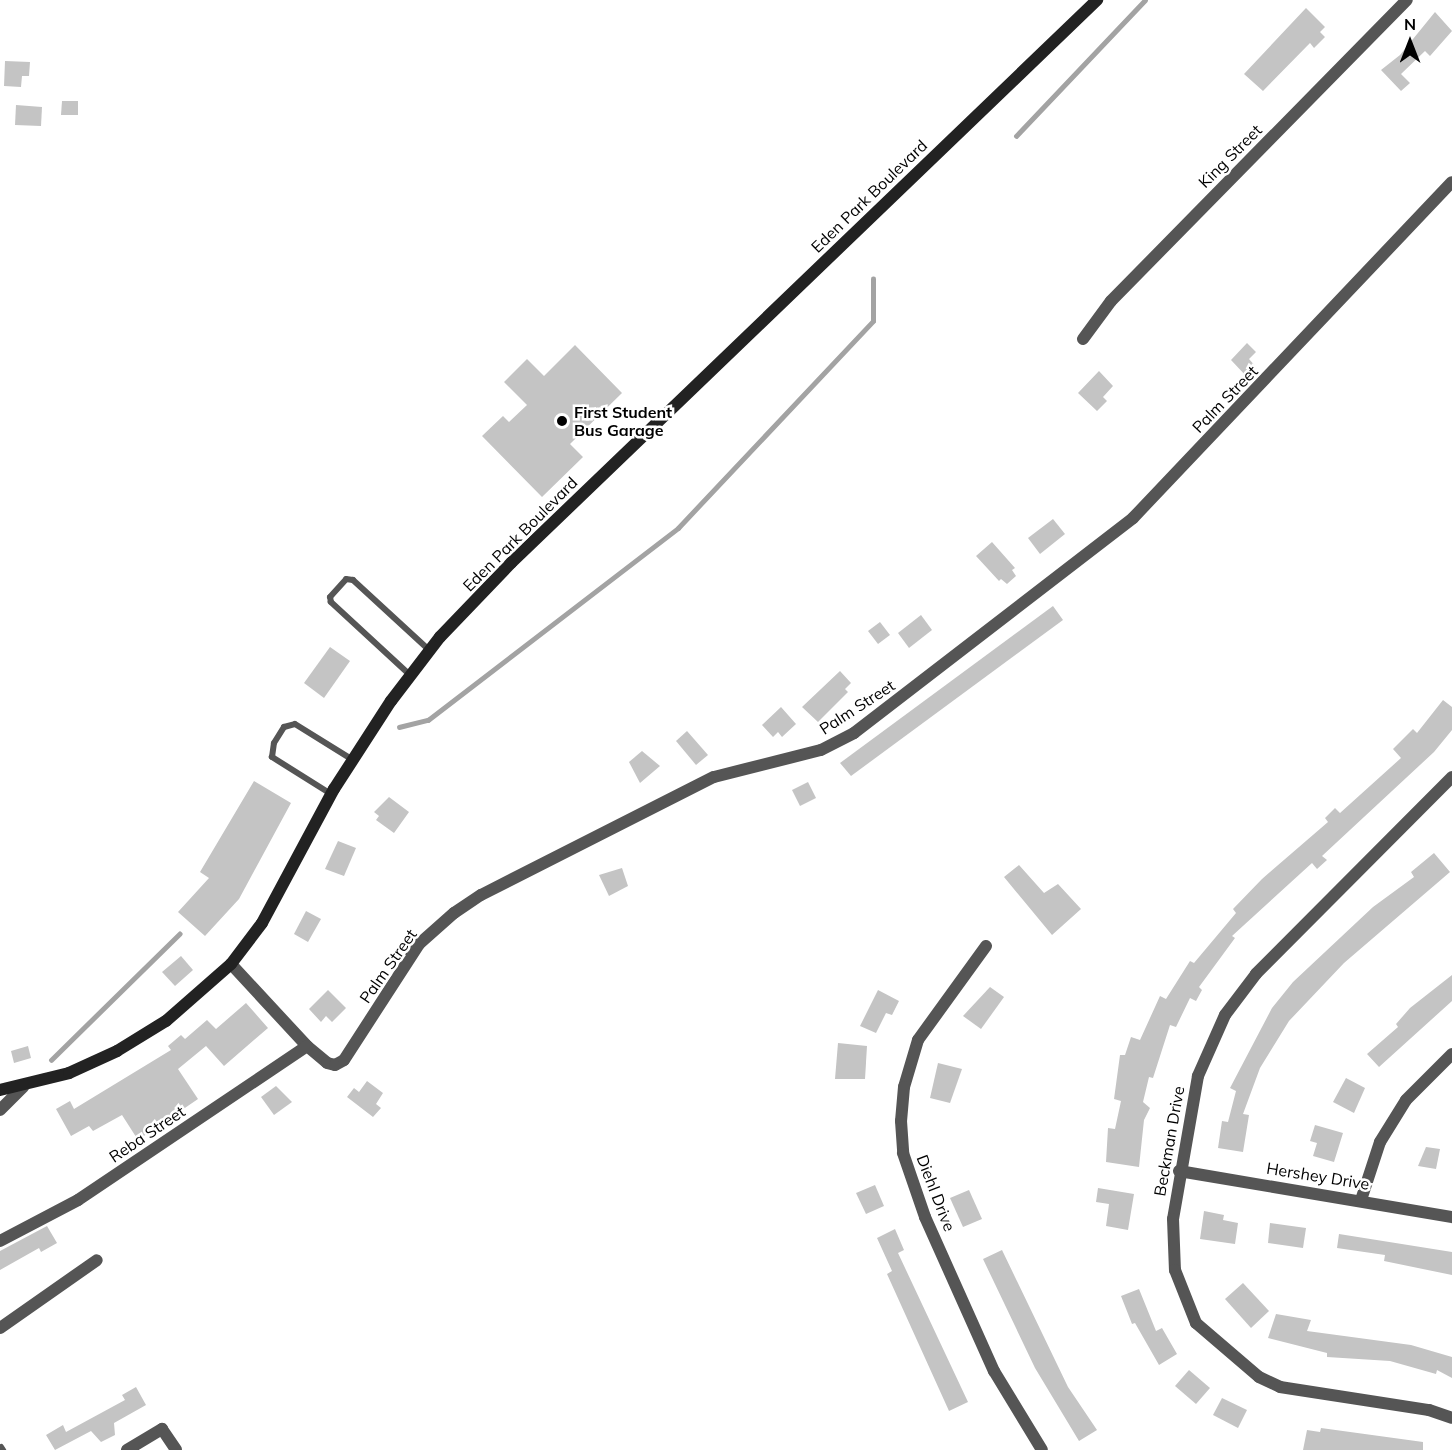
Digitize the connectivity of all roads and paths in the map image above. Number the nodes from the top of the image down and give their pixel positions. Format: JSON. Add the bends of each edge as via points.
{"nodes":[{"id":1,"x":1097,"y":0,"type":"edge"},
{"id":2,"x":1407,"y":0,"type":"edge"},
{"id":3,"x":1452,"y":182,"type":"edge"},
{"id":4,"x":1083,"y":339,"type":"dead end"},
{"id":5,"x":430,"y":651,"type":"junction"},
{"id":6,"x":411,"y":676,"type":"junction"},
{"id":7,"x":353,"y":759,"type":"junction"},
{"id":8,"x":1452,"y":777,"type":"edge"},
{"id":9,"x":331,"y":794,"type":"junction"},
{"id":10,"x":986,"y":946,"type":"dead end"},
{"id":11,"x":231,"y":964,"type":"junction"},
{"id":12,"x":307,"y":1046,"type":"junction"},
{"id":13,"x":1452,"y":1054,"type":"edge"},
{"id":14,"x":23,"y":1087,"type":"junction"},
{"id":15,"x":0,"y":1090,"type":"edge"},
{"id":16,"x":0,"y":1110,"type":"edge"},
{"id":17,"x":1179,"y":1171,"type":"junction"},
{"id":18,"x":1361,"y":1200,"type":"junction"},
{"id":19,"x":1452,"y":1217,"type":"edge"},
{"id":20,"x":0,"y":1241,"type":"edge"},
{"id":21,"x":97,"y":1260,"type":"dead end"},
{"id":22,"x":0,"y":1328,"type":"edge"},
{"id":23,"x":1452,"y":1418,"type":"edge"},
{"id":24,"x":127,"y":1450,"type":"edge"},
{"id":25,"x":176,"y":1450,"type":"edge"},
{"id":26,"x":1042,"y":1450,"type":"edge"}],
"edges":[{"from":1,"to":5,"type":"main road","name":"Eden Park Boulevard","via":[[512,563]]},
{"from":2,"to":4,"type":"street","name":"King Street","via":[[1111,301]]},
{"from":3,"to":12,"type":"street","name":"Palm Street","via":[[1133,518],[888,709],[821,750],[714,777],[481,895],[419,944],[344,1060],[334,1065],[327,1063]]},
{"from":5,"to":6,"type":"main road","name":"Eden Park Boulevard"},
{"from":5,"to":6,"type":"lane","via":[[353,580],[346,579],[330,597]]},
{"from":6,"to":7,"type":"main road","name":"Eden Park Boulevard"},
{"from":7,"to":9,"type":"main road","name":"Eden Park Boulevard"},
{"from":7,"to":9,"type":"lane","via":[[295,724],[284,727],[274,743],[272,757]]},
{"from":8,"to":17,"type":"street","name":"Beckman Drive","via":[[1256,974],[1225,1016],[1198,1076]]},
{"from":9,"to":11,"type":"main road","name":"Eden Park Boulevard","via":[[262,923]]},
{"from":10,"to":26,"type":"street","name":"Diehl Drive","via":[[918,1041],[904,1087],[903,1153],[926,1217],[994,1371]]},
{"from":11,"to":12,"type":"street","name":"Palm Street"},
{"from":11,"to":14,"type":"main road","name":"Eden Park Boulevard","via":[[166,1021],[117,1051]]},
{"from":12,"to":20,"type":"street","name":"Reba Street","via":[[78,1200]]},
{"from":13,"to":18,"type":"street","via":[[1406,1100],[1380,1142]]},
{"from":14,"to":15,"type":"main road","name":"Eden Park Boulevard"},
{"from":14,"to":16,"type":"street"},
{"from":17,"to":18,"type":"street","name":"Hershey Drive"},
{"from":17,"to":23,"type":"street","name":"Beckman Drive","via":[[1173,1219],[1175,1270],[1196,1323],[1224,1350],[1259,1377],[1280,1387],[1429,1410]]},
{"from":18,"to":19,"type":"street","name":"Hershey Drive"},
{"from":21,"to":22,"type":"street"},
{"from":24,"to":25,"type":"street","via":[[162,1429]]}]}
